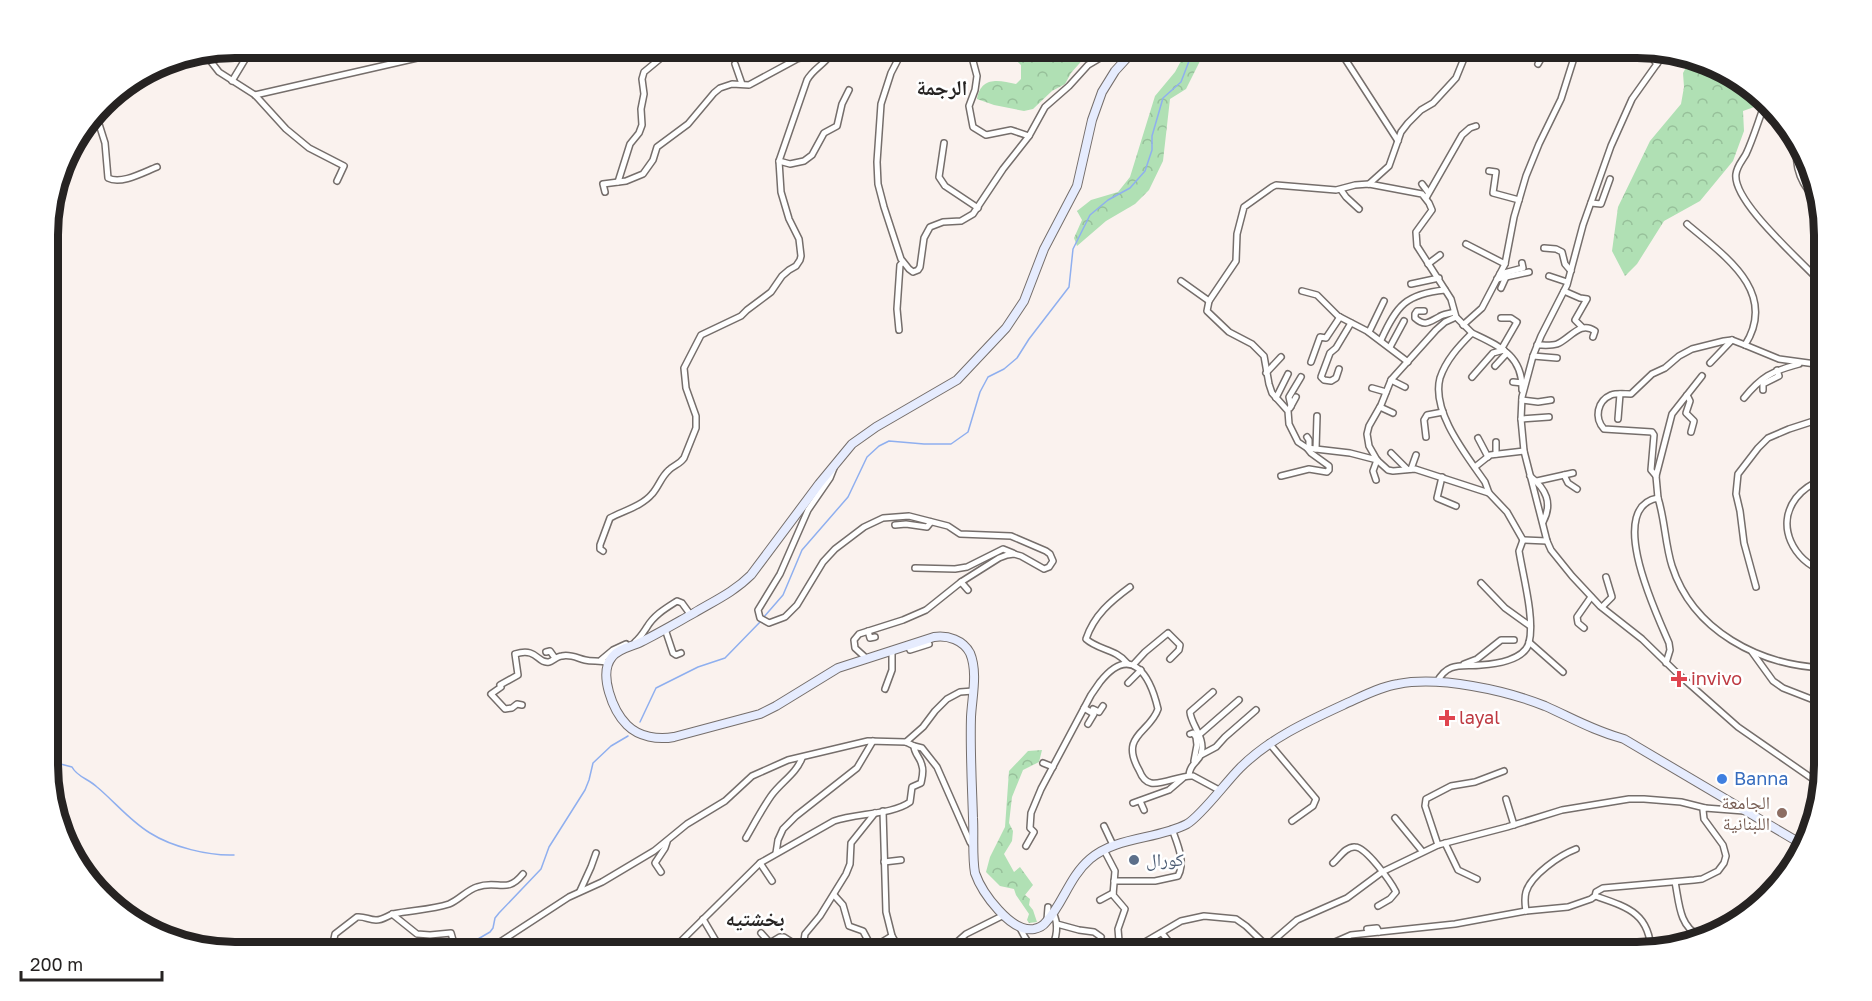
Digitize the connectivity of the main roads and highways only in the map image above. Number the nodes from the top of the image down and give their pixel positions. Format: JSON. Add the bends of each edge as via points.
{"nodes":[{"id":1,"x":1127,"y":58,"type":"edge"},
{"id":2,"x":1796,"y":841,"type":"edge"}],
"edges":[{"from":1,"to":2,"type":"main road","via":[[1102,92],[1077,186],[1044,249],[1024,301],[1006,328],[957,380],[852,444],[751,575],[735,590],[604,662],[619,715],[638,733],[665,739],[760,714],[838,668],[866,658],[940,636],[957,640],[971,655],[973,865],[978,882],[1004,915],[1020,928],[1032,929],[1047,922],[1050,910],[1071,881],[1104,850],[1136,843],[1192,820],[1269,743],[1375,690],[1420,681],[1515,696],[1624,739]]}]}
